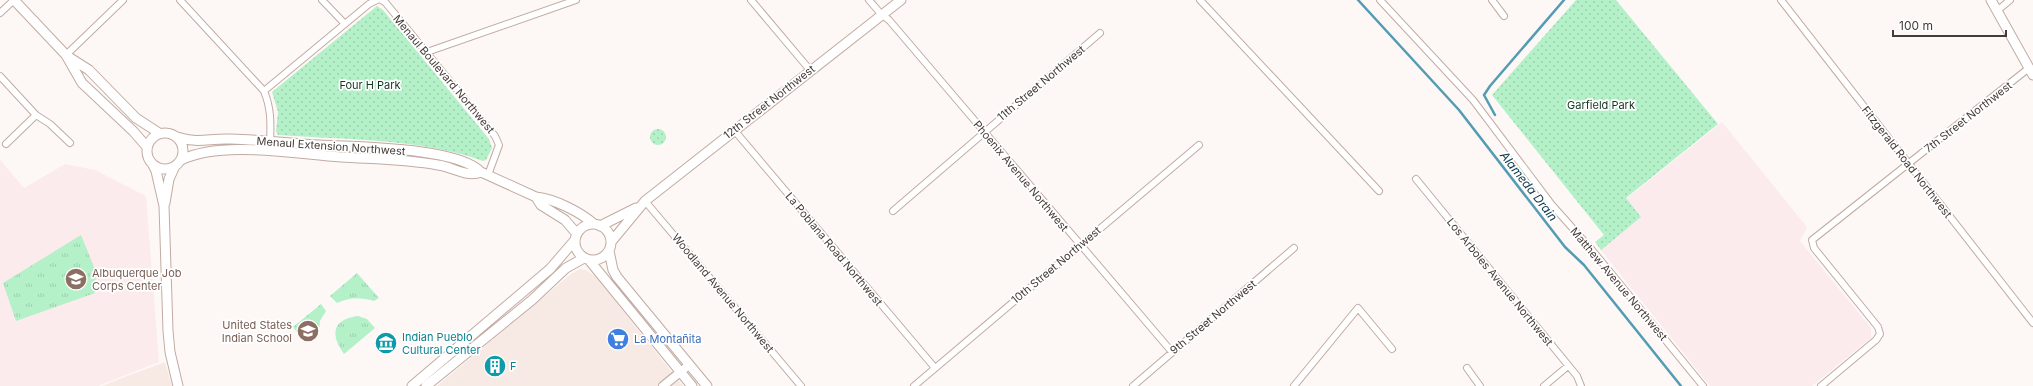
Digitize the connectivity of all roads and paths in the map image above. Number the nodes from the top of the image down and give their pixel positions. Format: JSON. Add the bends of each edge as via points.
{"nodes":[{"id":1,"x":14,"y":0,"type":"edge"},
{"id":2,"x":123,"y":0,"type":"edge"},
{"id":3,"x":180,"y":0,"type":"edge"},
{"id":4,"x":322,"y":0,"type":"edge"},
{"id":5,"x":377,"y":0,"type":"edge"},
{"id":6,"x":576,"y":0,"type":"edge"},
{"id":7,"x":751,"y":0,"type":"edge"},
{"id":8,"x":869,"y":0,"type":"edge"},
{"id":9,"x":901,"y":0,"type":"edge"},
{"id":10,"x":1200,"y":0,"type":"edge"},
{"id":11,"x":1380,"y":0,"type":"edge"},
{"id":12,"x":1492,"y":0,"type":"edge"},
{"id":13,"x":1781,"y":0,"type":"edge"},
{"id":14,"x":1991,"y":0,"type":"edge"},
{"id":15,"x":2010,"y":0,"type":"edge"},
{"id":16,"x":384,"y":1,"type":"edge"},
{"id":17,"x":1997,"y":11,"type":"junction"},
{"id":18,"x":0,"y":13,"type":"edge"},
{"id":19,"x":881,"y":14,"type":"junction"},
{"id":20,"x":1504,"y":16,"type":"dead end"},
{"id":21,"x":345,"y":24,"type":"junction"},
{"id":22,"x":1100,"y":33,"type":"dead end"},
{"id":23,"x":426,"y":52,"type":"junction"},
{"id":24,"x":66,"y":55,"type":"junction"},
{"id":25,"x":810,"y":70,"type":"junction"},
{"id":26,"x":2031,"y":72,"type":"edge"},
{"id":27,"x":0,"y":76,"type":"edge"},
{"id":28,"x":264,"y":91,"type":"junction"},
{"id":29,"x":36,"y":115,"type":"junction"},
{"id":30,"x":734,"y":130,"type":"junction"},
{"id":31,"x":984,"y":132,"type":"junction"},
{"id":32,"x":159,"y":134,"type":"junction"},
{"id":33,"x":177,"y":137,"type":"junction"},
{"id":34,"x":270,"y":142,"type":"junction"},
{"id":35,"x":70,"y":143,"type":"dead end"},
{"id":36,"x":6,"y":144,"type":"dead end"},
{"id":37,"x":1199,"y":145,"type":"dead end"},
{"id":38,"x":147,"y":147,"type":"junction"},
{"id":39,"x":178,"y":163,"type":"junction"},
{"id":40,"x":1908,"y":164,"type":"junction"},
{"id":41,"x":153,"y":165,"type":"junction"},
{"id":42,"x":485,"y":174,"type":"junction"},
{"id":43,"x":1416,"y":179,"type":"dead end"},
{"id":44,"x":1379,"y":191,"type":"dead end"},
{"id":45,"x":536,"y":197,"type":"junction"},
{"id":46,"x":642,"y":203,"type":"junction"},
{"id":47,"x":164,"y":206,"type":"junction"},
{"id":48,"x":893,"y":211,"type":"dead end"},
{"id":49,"x":597,"y":225,"type":"junction"},
{"id":50,"x":576,"y":237,"type":"junction"},
{"id":51,"x":1079,"y":245,"type":"junction"},
{"id":52,"x":610,"y":246,"type":"junction"},
{"id":53,"x":1294,"y":248,"type":"dead end"},
{"id":54,"x":586,"y":259,"type":"junction"},
{"id":55,"x":2033,"y":323,"type":"edge"},
{"id":56,"x":1392,"y":349,"type":"dead end"},
{"id":57,"x":1172,"y":352,"type":"junction"},
{"id":58,"x":689,"y":364,"type":"junction"},
{"id":59,"x":1568,"y":366,"type":"junction"},
{"id":60,"x":935,"y":368,"type":"junction"},
{"id":61,"x":1467,"y":368,"type":"dead end"},
{"id":62,"x":680,"y":372,"type":"junction"},
{"id":63,"x":178,"y":386,"type":"edge"},
{"id":64,"x":412,"y":386,"type":"edge"},
{"id":65,"x":426,"y":386,"type":"edge"},
{"id":66,"x":663,"y":386,"type":"edge"},
{"id":67,"x":692,"y":386,"type":"edge"},
{"id":68,"x":708,"y":386,"type":"edge"},
{"id":69,"x":801,"y":386,"type":"edge"},
{"id":70,"x":914,"y":386,"type":"edge"},
{"id":71,"x":1133,"y":386,"type":"edge"},
{"id":72,"x":1294,"y":386,"type":"edge"},
{"id":73,"x":1480,"y":386,"type":"edge"},
{"id":74,"x":1544,"y":386,"type":"edge"},
{"id":75,"x":1582,"y":386,"type":"edge"},
{"id":76,"x":1703,"y":386,"type":"edge"},
{"id":77,"x":1822,"y":386,"type":"edge"}],
"edges":[{"from":1,"to":18,"type":"street"},
{"from":1,"to":24,"type":"main road"},
{"from":2,"to":24,"type":"street"},
{"from":3,"to":28,"type":"street"},
{"from":4,"to":21,"type":"street"},
{"from":5,"to":21,"type":"street"},
{"from":6,"to":23,"type":"street"},
{"from":7,"to":25,"type":"street"},
{"from":8,"to":19,"type":"street","name":"Phoenix Avenue Northwest"},
{"from":9,"to":19,"type":"main road","name":"12th Street Northwest"},
{"from":10,"to":44,"type":"street"},
{"from":11,"to":76,"type":"street","name":"Matthew Avenue Northwest","via":[[1473,100],[1552,205]]},
{"from":12,"to":20,"type":"street"},
{"from":13,"to":40,"type":"street","name":"Fitzgerald Road Northwest"},
{"from":14,"to":17,"type":"main road"},
{"from":15,"to":17,"type":"street"},
{"from":16,"to":23,"type":"street","name":"Menaul Boulevard Northwest"},
{"from":17,"to":26,"type":"main road"},
{"from":19,"to":25,"type":"main road","name":"12th Street Northwest"},
{"from":19,"to":31,"type":"street","name":"Phoenix Avenue Northwest","via":[[889,20]]},
{"from":21,"to":28,"type":"street"},
{"from":22,"to":31,"type":"street","name":"11th Street Northwest"},
{"from":23,"to":42,"type":"street","name":"Menaul Boulevard Northwest","via":[[495,136],[499,145]]},
{"from":24,"to":32,"type":"main road","via":[[90,70],[136,118]]},
{"from":24,"to":38,"type":"main road","via":[[82,83],[134,131]]},
{"from":25,"to":30,"type":"main road","name":"12th Street Northwest"},
{"from":26,"to":40,"type":"street","name":"7th Street Northwest"},
{"from":27,"to":29,"type":"street"},
{"from":28,"to":34,"type":"street","via":[[269,102],[271,118]]},
{"from":29,"to":35,"type":"street"},
{"from":29,"to":36,"type":"street"},
{"from":30,"to":46,"type":"main road","name":"12th Street Northwest"},
{"from":30,"to":60,"type":"street","name":"La Poblana Road Northwest"},
{"from":31,"to":48,"type":"street","name":"11th Street Northwest"},
{"from":31,"to":51,"type":"street","name":"Phoenix Avenue Northwest"},
{"from":32,"to":33,"type":"main road","via":[[167,133]]},
{"from":32,"to":38,"type":"main road","via":[[151,139]]},
{"from":33,"to":34,"type":"main road","name":"Menaul Extension Northwest","via":[[199,142],[229,139]]},
{"from":33,"to":39,"type":"main road","via":[[183,148]]},
{"from":34,"to":42,"type":"main road","name":"Menaul Extension Northwest","via":[[398,149],[443,156],[475,166]]},
{"from":37,"to":51,"type":"street","name":"10th Street Northwest"},
{"from":38,"to":41,"type":"main road","via":[[147,157]]},
{"from":39,"to":41,"type":"main road","via":[[164,169]]},
{"from":39,"to":42,"type":"main road","name":"Menaul Extension Northwest","via":[[188,156],[215,151],[250,150],[438,165],[473,175]]},
{"from":39,"to":47,"type":"main road","via":[[169,178]]},
{"from":40,"to":55,"type":"street","name":"Fitzgerald Road Northwest"},
{"from":40,"to":77,"type":"street","name":"7th Street Northwest","via":[[1812,240],[1814,248],[1878,327],[1880,334]]},
{"from":41,"to":47,"type":"main road"},
{"from":42,"to":45,"type":"main road"},
{"from":43,"to":59,"type":"street","name":"Los Arboles Avenue Northwest"},
{"from":45,"to":49,"type":"main road","via":[[585,216]]},
{"from":45,"to":50,"type":"main road","via":[[541,205],[565,220]]},
{"from":46,"to":49,"type":"main road","name":"12th Street Northwest"},
{"from":46,"to":52,"type":"main road","name":"12th Street Northwest"},
{"from":46,"to":69,"type":"street","name":"Woodland Avenue Northwest"},
{"from":47,"to":63,"type":"main road","via":[[168,331]]},
{"from":49,"to":50,"type":"main road","via":[[583,228]]},
{"from":49,"to":52,"type":"main road","via":[[609,234]]},
{"from":50,"to":54,"type":"main road","via":[[576,249]]},
{"from":50,"to":64,"type":"main road","via":[[550,269]]},
{"from":51,"to":57,"type":"street","name":"Phoenix Avenue Northwest"},
{"from":51,"to":60,"type":"street","name":"10th Street Northwest"},
{"from":52,"to":54,"type":"main road","via":[[601,259]]},
{"from":52,"to":58,"type":"main road","via":[[613,270]]},
{"from":53,"to":57,"type":"street","name":"9th Street Northwest"},
{"from":54,"to":62,"type":"main road"},
{"from":54,"to":65,"type":"main road","via":[[566,268],[532,300]]},
{"from":56,"to":72,"type":"street","via":[[1358,308]]},
{"from":57,"to":71,"type":"street","name":"9th Street Northwest"},
{"from":58,"to":62,"type":"street"},
{"from":58,"to":68,"type":"main road"},
{"from":59,"to":74,"type":"street"},
{"from":59,"to":75,"type":"street","name":"Los Arboles Avenue Northwest"},
{"from":60,"to":70,"type":"street","name":"10th Street Northwest"},
{"from":61,"to":73,"type":"street"},
{"from":62,"to":66,"type":"street"},
{"from":62,"to":67,"type":"main road"}]}
